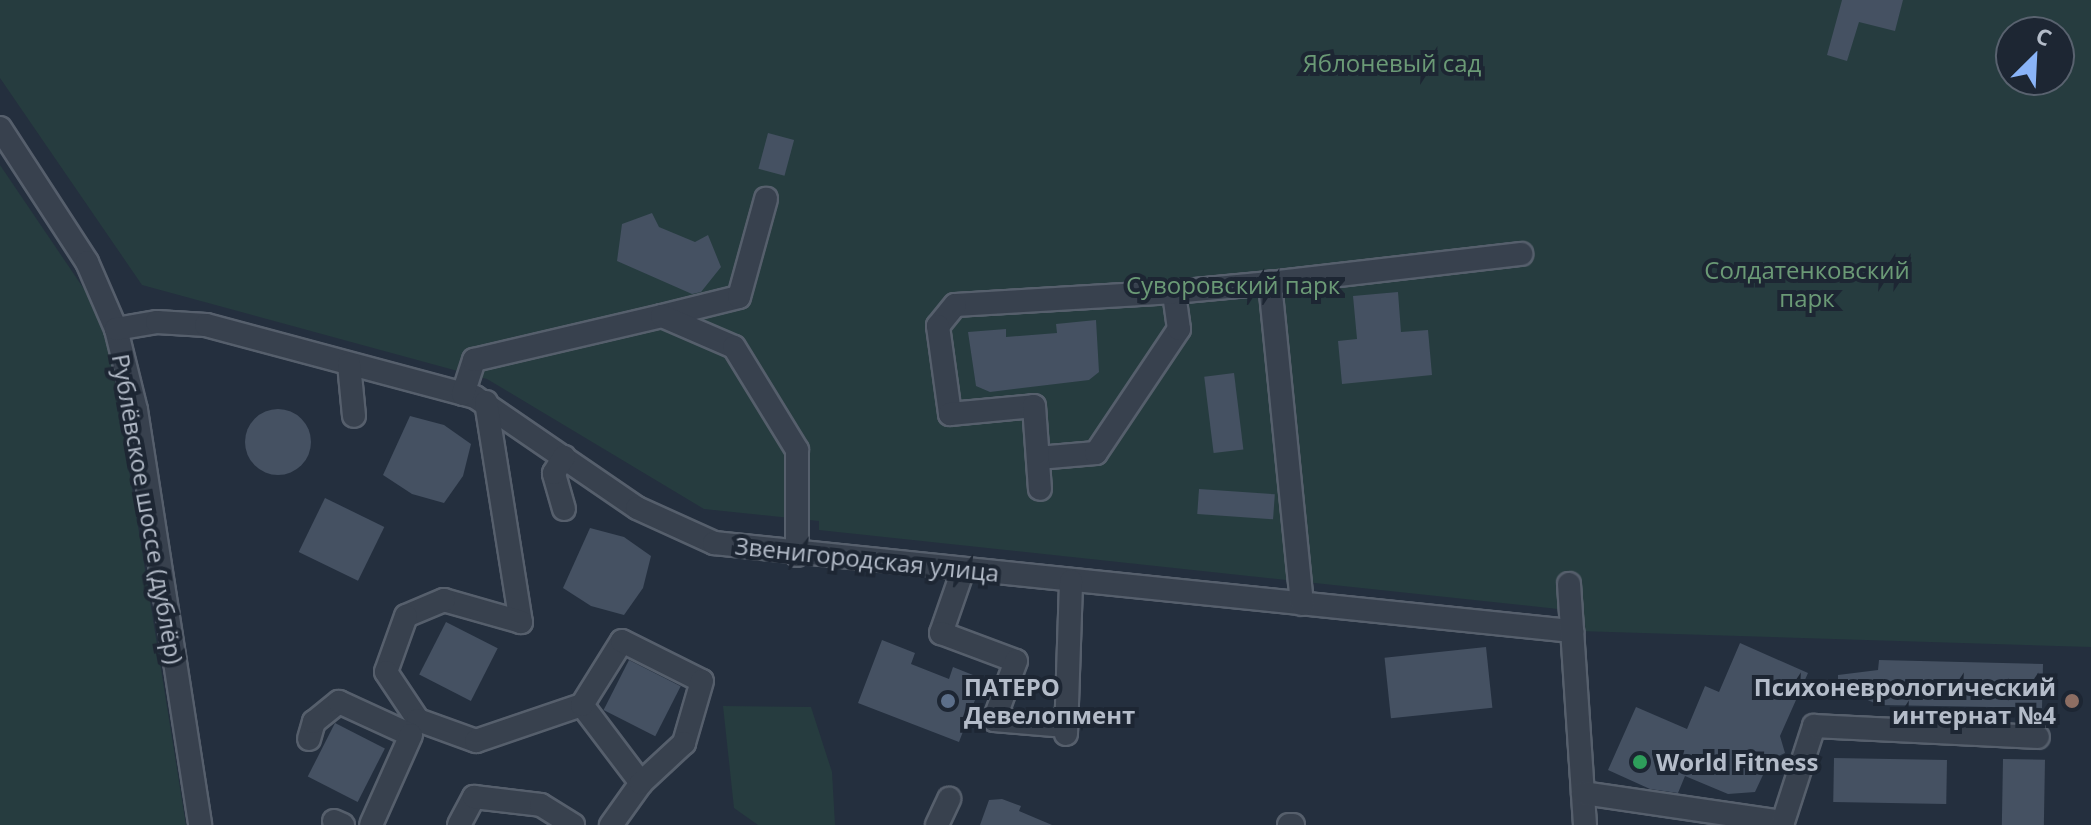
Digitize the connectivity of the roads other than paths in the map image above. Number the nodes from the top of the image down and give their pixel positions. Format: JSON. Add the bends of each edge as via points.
{"nodes":[{"id":1,"x":0,"y":128,"type":"edge"},
{"id":2,"x":766,"y":199,"type":"dead end"},
{"id":3,"x":1521,"y":254,"type":"dead end"},
{"id":4,"x":1270,"y":283,"type":"junction"},
{"id":5,"x":1174,"y":292,"type":"junction"},
{"id":6,"x":662,"y":316,"type":"junction"},
{"id":7,"x":116,"y":329,"type":"junction"},
{"id":8,"x":349,"y":364,"type":"junction"},
{"id":9,"x":463,"y":394,"type":"junction"},
{"id":10,"x":486,"y":402,"type":"junction"},
{"id":11,"x":354,"y":416,"type":"dead end"},
{"id":12,"x":564,"y":457,"type":"junction"},
{"id":13,"x":1038,"y":458,"type":"junction"},
{"id":14,"x":1040,"y":489,"type":"dead end"},
{"id":15,"x":564,"y":509,"type":"dead end"},
{"id":16,"x":797,"y":555,"type":"junction"},
{"id":17,"x":963,"y":570,"type":"junction"},
{"id":18,"x":1071,"y":581,"type":"junction"},
{"id":19,"x":1569,"y":584,"type":"dead end"},
{"id":20,"x":1302,"y":604,"type":"junction"},
{"id":21,"x":1572,"y":631,"type":"junction"},
{"id":22,"x":582,"y":705,"type":"junction"},
{"id":23,"x":414,"y":728,"type":"junction"},
{"id":24,"x":2038,"y":737,"type":"dead end"},
{"id":25,"x":309,"y":739,"type":"dead end"},
{"id":26,"x":641,"y":783,"type":"junction"},
{"id":27,"x":1583,"y":793,"type":"junction"},
{"id":28,"x":949,"y":799,"type":"dead end"},
{"id":29,"x":200,"y":825,"type":"edge"},
{"id":30,"x":371,"y":825,"type":"edge"},
{"id":31,"x":459,"y":825,"type":"edge"},
{"id":32,"x":573,"y":825,"type":"edge"},
{"id":33,"x":611,"y":825,"type":"edge"},
{"id":34,"x":937,"y":825,"type":"edge"},
{"id":35,"x":1585,"y":825,"type":"edge"}],
"edges":[{"from":1,"to":7,"type":"street","name":"Рублёвское шоссе (дублёр)","via":[[80,250]]},
{"from":2,"to":6,"type":"street","via":[[739,297]]},
{"from":3,"to":4,"type":"street"},
{"from":4,"to":5,"type":"street"},
{"from":4,"to":20,"type":"street"},
{"from":5,"to":13,"type":"street","via":[[1179,329],[1096,453]]},
{"from":5,"to":13,"type":"street","via":[[955,305],[938,326],[950,414],[1034,406]]},
{"from":6,"to":9,"type":"street","via":[[474,360]]},
{"from":6,"to":16,"type":"street","via":[[734,347],[797,450]]},
{"from":7,"to":8,"type":"street","name":"Звенигородская улица","via":[[157,322],[206,325]]},
{"from":7,"to":29,"type":"street","name":"Рублёвское шоссе (дублёр)","via":[[136,410]]},
{"from":8,"to":9,"type":"street","name":"Звенигородская улица"},
{"from":8,"to":11,"type":"street"},
{"from":9,"to":10,"type":"street","name":"Звенигородская улица"},
{"from":10,"to":12,"type":"street","name":"Звенигородская улица"},
{"from":10,"to":23,"type":"street","via":[[521,622],[444,600],[406,616],[386,672]]},
{"from":12,"to":15,"type":"street","via":[[554,473]]},
{"from":12,"to":16,"type":"street","name":"Звенигородская улица","via":[[678,530],[714,543]]},
{"from":13,"to":14,"type":"street"},
{"from":16,"to":17,"type":"street","name":"Звенигородская улица"},
{"from":17,"to":18,"type":"street","name":"Звенигородская улица"},
{"from":17,"to":18,"type":"street","via":[[941,633],[1016,661],[994,720],[1066,730]]},
{"from":18,"to":20,"type":"street","name":"Звенигородская улица"},
{"from":19,"to":21,"type":"street"},
{"from":20,"to":21,"type":"street","name":"Звенигородская улица"},
{"from":21,"to":27,"type":"street"},
{"from":22,"to":23,"type":"street","via":[[476,741]]},
{"from":22,"to":26,"type":"street"},
{"from":22,"to":26,"type":"street","via":[[622,641],[702,681],[684,743]]},
{"from":23,"to":25,"type":"street","via":[[339,702],[314,722]]},
{"from":23,"to":30,"type":"street"},
{"from":24,"to":27,"type":"street","via":[[1814,726],[1783,822]]},
{"from":26,"to":33,"type":"street"},
{"from":27,"to":35,"type":"street"},
{"from":28,"to":34,"type":"street"},
{"from":31,"to":32,"type":"street","via":[[474,797],[541,805]]}]}
